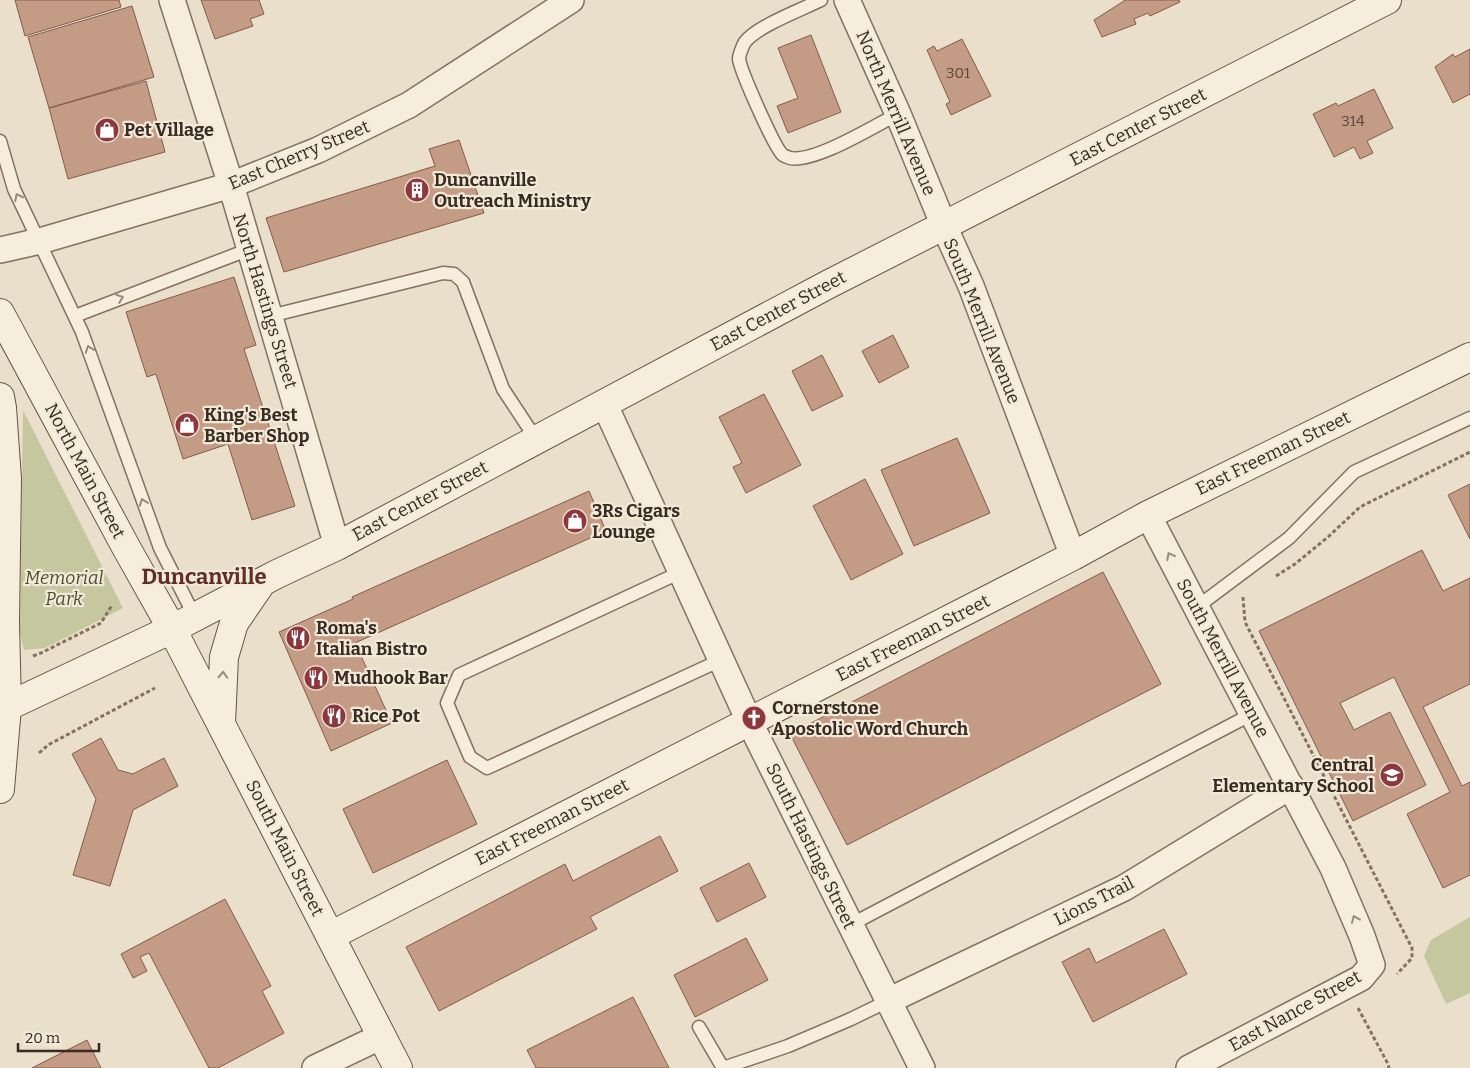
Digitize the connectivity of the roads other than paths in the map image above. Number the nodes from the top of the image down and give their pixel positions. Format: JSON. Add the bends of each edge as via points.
{"nodes":[{"id":1,"x":172,"y":0,"type":"edge"},
{"id":2,"x":571,"y":0,"type":"edge"},
{"id":3,"x":821,"y":0,"type":"edge"},
{"id":4,"x":847,"y":0,"type":"edge"},
{"id":5,"x":1387,"y":0,"type":"edge"},
{"id":6,"x":898,"y":114,"type":"junction"},
{"id":7,"x":0,"y":141,"type":"edge"},
{"id":8,"x":231,"y":185,"type":"junction"},
{"id":9,"x":944,"y":226,"type":"junction"},
{"id":10,"x":40,"y":241,"type":"junction"},
{"id":11,"x":250,"y":249,"type":"junction"},
{"id":12,"x":0,"y":250,"type":"edge"},
{"id":13,"x":0,"y":312,"type":"edge"},
{"id":14,"x":75,"y":316,"type":"junction"},
{"id":15,"x":270,"y":316,"type":"junction"},
{"id":16,"x":1470,"y":357,"type":"edge"},
{"id":17,"x":0,"y":397,"type":"edge"},
{"id":18,"x":604,"y":403,"type":"junction"},
{"id":19,"x":1470,"y":418,"type":"edge"},
{"id":20,"x":536,"y":439,"type":"junction"},
{"id":21,"x":1148,"y":515,"type":"junction"},
{"id":22,"x":338,"y":546,"type":"junction"},
{"id":23,"x":1073,"y":556,"type":"junction"},
{"id":24,"x":681,"y":572,"type":"junction"},
{"id":25,"x":262,"y":582,"type":"junction"},
{"id":26,"x":1197,"y":607,"type":"junction"},
{"id":27,"x":183,"y":623,"type":"junction"},
{"id":28,"x":721,"y":660,"type":"junction"},
{"id":29,"x":3,"y":708,"type":"edge"},
{"id":30,"x":1252,"y":714,"type":"junction"},
{"id":31,"x":749,"y":721,"type":"junction"},
{"id":32,"x":221,"y":724,"type":"junction"},
{"id":33,"x":1291,"y":786,"type":"junction"},
{"id":34,"x":0,"y":789,"type":"edge"},
{"id":35,"x":850,"y":925,"type":"junction"},
{"id":36,"x":330,"y":936,"type":"junction"},
{"id":37,"x":1372,"y":965,"type":"joint"},
{"id":38,"x":888,"y":1001,"type":"junction"},
{"id":39,"x":699,"y":1026,"type":"dead end"},
{"id":40,"x":382,"y":1036,"type":"junction"},
{"id":41,"x":315,"y":1068,"type":"edge"},
{"id":42,"x":398,"y":1068,"type":"edge"},
{"id":43,"x":922,"y":1068,"type":"edge"},
{"id":44,"x":1189,"y":1068,"type":"edge"}],
"edges":[{"from":1,"to":8,"type":"street","name":"North Hastings Street"},
{"from":2,"to":8,"type":"street","name":"East Cherry Street","via":[[409,105],[318,150]]},
{"from":3,"to":6,"type":"lane","via":[[757,31],[745,42],[739,58],[762,117],[782,155],[804,158],[822,153]]},
{"from":4,"to":6,"type":"street","name":"North Merrill Avenue"},
{"from":5,"to":9,"type":"street","name":"East Center Street"},
{"from":6,"to":9,"type":"street","name":"North Merrill Avenue"},
{"from":10,"to":7,"type":"lane","one_way":true,"via":[[14,189]]},
{"from":8,"to":10,"type":"street","name":"East Cherry Street"},
{"from":8,"to":11,"type":"street","name":"North Hastings Street"},
{"from":9,"to":18,"type":"street","name":"East Center Street"},
{"from":9,"to":23,"type":"street","name":"South Merrill Avenue"},
{"from":10,"to":12,"type":"street","name":"East Cherry Street"},
{"from":10,"to":14,"type":"lane"},
{"from":14,"to":11,"type":"lane","one_way":true},
{"from":11,"to":15,"type":"street","name":"North Hastings Street"},
{"from":13,"to":27,"type":"street","name":"North Main Street","via":[[126,548]]},
{"from":27,"to":14,"type":"lane","one_way":true,"via":[[160,548]]},
{"from":15,"to":20,"type":"lane","via":[[443,273],[454,274],[463,282],[503,389]]},
{"from":15,"to":22,"type":"street","name":"North Hastings Street"},
{"from":16,"to":21,"type":"street","name":"East Freeman Street"},
{"from":17,"to":29,"type":"street","via":[[7,478]]},
{"from":18,"to":20,"type":"street","name":"East Center Street"},
{"from":18,"to":24,"type":"street","name":"South Hastings Street"},
{"from":19,"to":26,"type":"lane","via":[[1354,472],[1289,538]]},
{"from":20,"to":22,"type":"street","name":"East Center Street"},
{"from":21,"to":23,"type":"street","name":"East Freeman Street"},
{"from":26,"to":21,"type":"street","name":"South Merrill Avenue","one_way":true},
{"from":22,"to":25,"type":"street","name":"East Center Street"},
{"from":23,"to":31,"type":"street","name":"East Freeman Street"},
{"from":24,"to":28,"type":"street","name":"South Hastings Street"},
{"from":24,"to":28,"type":"lane","via":[[460,675],[447,703],[470,757],[487,768]]},
{"from":25,"to":27,"type":"street","name":"East Center Street"},
{"from":32,"to":25,"type":"street","one_way":true,"via":[[224,657],[234,623]]},
{"from":26,"to":30,"type":"street","name":"South Merrill Avenue"},
{"from":27,"to":29,"type":"street","name":"East Center Street"},
{"from":27,"to":32,"type":"street","name":"South Main Street"},
{"from":28,"to":31,"type":"street","name":"South Hastings Street"},
{"from":29,"to":34,"type":"street"},
{"from":30,"to":33,"type":"street","name":"South Merrill Avenue"},
{"from":30,"to":35,"type":"lane"},
{"from":31,"to":35,"type":"street","name":"South Hastings Street"},
{"from":31,"to":36,"type":"street","name":"East Freeman Street"},
{"from":32,"to":36,"type":"street","name":"South Main Street"},
{"from":37,"to":33,"type":"street","name":"South Merrill Avenue","one_way":true,"via":[[1334,868]]},
{"from":33,"to":38,"type":"street","name":"Lions Trail","via":[[1124,888]]},
{"from":35,"to":38,"type":"street","name":"South Hastings Street"},
{"from":36,"to":40,"type":"street","name":"South Main Street"},
{"from":37,"to":44,"type":"street","name":"East Nance Street","via":[[1361,978]]},
{"from":38,"to":39,"type":"lane","via":[[788,1046],[722,1068]]},
{"from":38,"to":43,"type":"street","name":"South Hastings Street"},
{"from":40,"to":41,"type":"street"},
{"from":40,"to":42,"type":"street","name":"South Main Street"}]}
